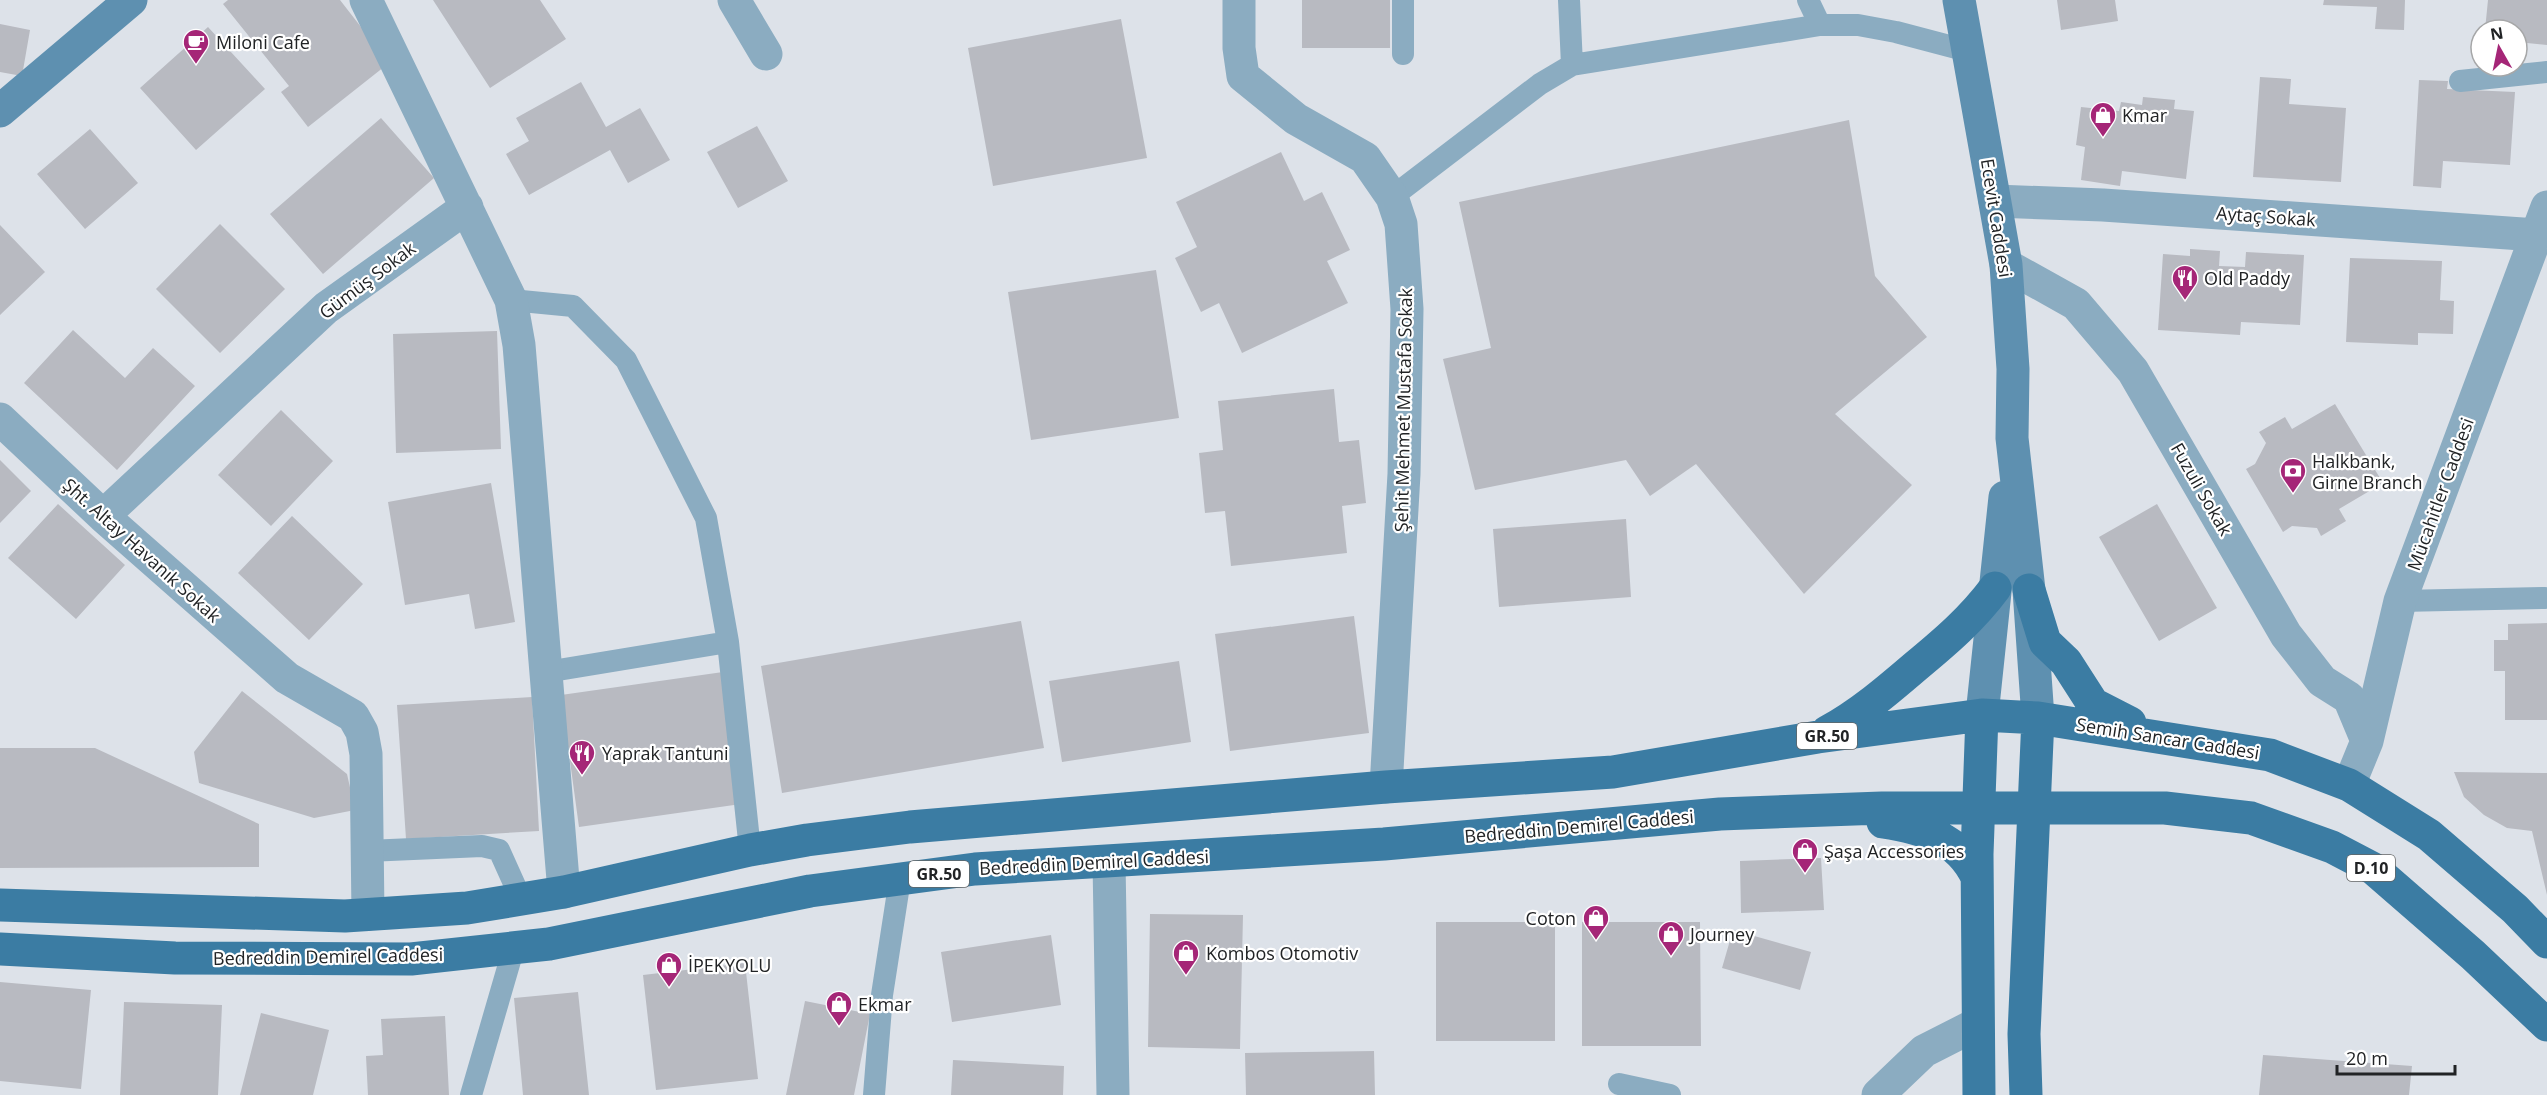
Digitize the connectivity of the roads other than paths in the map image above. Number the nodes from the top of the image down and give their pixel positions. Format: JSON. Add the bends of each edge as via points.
{"nodes":[{"id":1,"x":131,"y":0,"type":"edge"},
{"id":2,"x":366,"y":0,"type":"edge"},
{"id":3,"x":734,"y":0,"type":"edge"},
{"id":4,"x":1239,"y":0,"type":"edge"},
{"id":5,"x":1403,"y":0,"type":"edge"},
{"id":6,"x":1569,"y":0,"type":"edge"},
{"id":7,"x":1808,"y":0,"type":"edge"},
{"id":8,"x":1959,"y":0,"type":"edge"},
{"id":9,"x":1820,"y":25,"type":"junction"},
{"id":10,"x":1968,"y":51,"type":"junction"},
{"id":11,"x":766,"y":54,"type":"dead end"},
{"id":12,"x":1403,"y":54,"type":"dead end"},
{"id":13,"x":1572,"y":65,"type":"junction"},
{"id":14,"x":2547,"y":72,"type":"edge"},
{"id":15,"x":2460,"y":81,"type":"dead end"},
{"id":16,"x":0,"y":111,"type":"edge"},
{"id":17,"x":1392,"y":197,"type":"junction"},
{"id":18,"x":1995,"y":201,"type":"junction"},
{"id":19,"x":467,"y":207,"type":"junction"},
{"id":20,"x":2542,"y":221,"type":"edge"},
{"id":21,"x":2006,"y":266,"type":"junction"},
{"id":22,"x":511,"y":300,"type":"junction"},
{"id":23,"x":0,"y":419,"type":"edge"},
{"id":24,"x":2012,"y":438,"type":"junction"},
{"id":25,"x":103,"y":516,"type":"junction"},
{"id":26,"x":1995,"y":588,"type":"junction"},
{"id":27,"x":2029,"y":590,"type":"junction"},
{"id":28,"x":2545,"y":598,"type":"dead end"},
{"id":29,"x":2400,"y":601,"type":"junction"},
{"id":30,"x":728,"y":642,"type":"junction"},
{"id":31,"x":546,"y":672,"type":"junction"},
{"id":32,"x":1982,"y":716,"type":"junction"},
{"id":33,"x":2038,"y":718,"type":"junction"},
{"id":34,"x":1818,"y":737,"type":"junction"},
{"id":35,"x":2167,"y":737,"type":"junction"},
{"id":36,"x":2367,"y":741,"type":"junction"},
{"id":37,"x":2349,"y":785,"type":"junction"},
{"id":38,"x":1386,"y":787,"type":"junction"},
{"id":39,"x":2034,"y":807,"type":"junction"},
{"id":40,"x":1978,"y":808,"type":"junction"},
{"id":41,"x":2156,"y":808,"type":"junction"},
{"id":42,"x":1825,"y":812,"type":"junction"},
{"id":43,"x":750,"y":850,"type":"junction"},
{"id":44,"x":367,"y":851,"type":"junction"},
{"id":45,"x":1109,"y":862,"type":"junction"},
{"id":46,"x":2032,"y":874,"type":"junction"},
{"id":47,"x":1977,"y":877,"type":"junction"},
{"id":48,"x":900,"y":879,"type":"junction"},
{"id":49,"x":564,"y":892,"type":"junction"},
{"id":50,"x":521,"y":899,"type":"junction"},
{"id":51,"x":0,"y":905,"type":"edge"},
{"id":52,"x":368,"y":914,"type":"junction"},
{"id":53,"x":2547,"y":942,"type":"edge"},
{"id":54,"x":514,"y":947,"type":"junction"},
{"id":55,"x":0,"y":949,"type":"edge"},
{"id":56,"x":1977,"y":1024,"type":"junction"},
{"id":57,"x":2547,"y":1025,"type":"edge"},
{"id":58,"x":1619,"y":1084,"type":"dead end"},
{"id":59,"x":471,"y":1095,"type":"edge"},
{"id":60,"x":874,"y":1095,"type":"edge"},
{"id":61,"x":1113,"y":1095,"type":"edge"},
{"id":62,"x":1670,"y":1095,"type":"edge"},
{"id":63,"x":1878,"y":1095,"type":"edge"},
{"id":64,"x":1979,"y":1095,"type":"edge"},
{"id":65,"x":2026,"y":1095,"type":"edge"}],
"edges":[{"from":1,"to":16,"type":"main road"},
{"from":2,"to":19,"type":"street"},
{"from":3,"to":11,"type":"street"},
{"from":4,"to":17,"type":"street","name":"Şehit Mehmet Mustafa Sokak","via":[[1243,76],[1296,119],[1365,158]]},
{"from":5,"to":12,"type":"lane"},
{"from":6,"to":13,"type":"lane"},
{"from":7,"to":9,"type":"lane"},
{"from":8,"to":10,"type":"main road","name":"Ecevit Caddesi"},
{"from":9,"to":10,"type":"lane","via":[[1858,25]]},
{"from":9,"to":13,"type":"lane"},
{"from":10,"to":18,"type":"main road","name":"Ecevit Caddesi"},
{"from":13,"to":17,"type":"lane","via":[[1540,84]]},
{"from":14,"to":15,"type":"lane"},
{"from":17,"to":38,"type":"street","name":"Şehit Mehmet Mustafa Sokak","via":[[1401,224],[1407,309],[1404,474]]},
{"from":18,"to":20,"type":"street","name":"Aytaç Sokak"},
{"from":18,"to":21,"type":"main road","name":"Ecevit Caddesi"},
{"from":19,"to":22,"type":"street"},
{"from":19,"to":25,"type":"street","name":"Gümüş Sokak","via":[[326,308]]},
{"from":20,"to":29,"type":"street","name":"Mücahitler Caddesi"},
{"from":21,"to":24,"type":"main road","name":"Ecevit Caddesi","via":[[2013,369]]},
{"from":21,"to":36,"type":"street","name":"Fuzuli Sokak","via":[[2076,304],[2133,371],[2286,635],[2322,681],[2349,698]]},
{"from":22,"to":30,"type":"lane","via":[[573,306],[626,360],[706,518]]},
{"from":22,"to":31,"type":"street","via":[[519,345]]},
{"from":23,"to":25,"type":"street","name":"Şht. Altay Havanık Sokak"},
{"from":24,"to":26,"type":"main road","name":"Ecevit Caddesi"},
{"from":24,"to":27,"type":"main road","name":"Ecevit Caddesi"},
{"from":25,"to":44,"type":"street","name":"Şht. Altay Havanık Sokak","via":[[287,678],[353,716],[363,732],[366,754]]},
{"from":26,"to":32,"type":"main road","name":"Ecevit Caddesi"},
{"from":26,"to":34,"type":"main road","via":[[1979,610],[1945,642],[1862,711]]},
{"from":27,"to":33,"type":"main road","name":"Ecevit Caddesi"},
{"from":27,"to":35,"type":"main road","via":[[2045,642],[2066,662],[2093,705]]},
{"from":28,"to":29,"type":"lane"},
{"from":29,"to":36,"type":"street","name":"Mücahitler Caddesi"},
{"from":30,"to":31,"type":"lane"},
{"from":30,"to":43,"type":"lane"},
{"from":31,"to":49,"type":"street"},
{"from":32,"to":33,"type":"main road","name":"Semih Sancar Caddesi"},
{"from":32,"to":34,"type":"main road","name":"Semih Sancar Caddesi","number":"GR.50"},
{"from":32,"to":40,"type":"main road"},
{"from":33,"to":35,"type":"main road","name":"Semih Sancar Caddesi"},
{"from":33,"to":39,"type":"main road"},
{"from":34,"to":38,"type":"main road","name":"Semih Sancar Caddesi","number":"GR.50","via":[[1613,772]]},
{"from":35,"to":37,"type":"main road","name":"Semih Sancar Caddesi","via":[[2270,755]]},
{"from":36,"to":37,"type":"street","name":"Mücahitler Caddesi"},
{"from":37,"to":53,"type":"main road","name":"Semih Sancar Caddesi","via":[[2429,835]]},
{"from":38,"to":43,"type":"main road","number":"GR.50","via":[[910,827]]},
{"from":39,"to":40,"type":"main road","number":"D.10"},
{"from":39,"to":41,"type":"main road","number":"D.10"},
{"from":39,"to":46,"type":"main road"},
{"from":40,"to":42,"type":"main road","name":"Bedreddin Demirel Caddesi","number":"GR.50"},
{"from":40,"to":47,"type":"main road"},
{"from":41,"to":46,"type":"main road","via":[[2094,814],[2070,824],[2044,846]]},
{"from":41,"to":57,"type":"main road","number":"D.10","via":[[2251,818],[2332,847],[2374,869]]},
{"from":42,"to":45,"type":"main road","name":"Bedreddin Demirel Caddesi","number":"GR.50","via":[[1709,815],[1384,844]]},
{"from":42,"to":47,"type":"main road","via":[[1908,825],[1929,833],[1957,847],[1970,861]]},
{"from":43,"to":49,"type":"main road","number":"GR.50"},
{"from":44,"to":50,"type":"lane","via":[[482,846],[499,850]]},
{"from":44,"to":52,"type":"street","name":"Şht. Altay Havanık Sokak"},
{"from":45,"to":48,"type":"main road","name":"Bedreddin Demirel Caddesi","number":"GR.50","via":[[975,869]]},
{"from":45,"to":61,"type":"street"},
{"from":46,"to":65,"type":"main road","via":[[2024,1034]]},
{"from":47,"to":56,"type":"main road"},
{"from":48,"to":54,"type":"main road","name":"Bedreddin Demirel Caddesi","number":"GR.50","via":[[810,891],[549,944]]},
{"from":48,"to":60,"type":"lane","via":[[882,994]]},
{"from":49,"to":50,"type":"main road","number":"GR.50"},
{"from":50,"to":52,"type":"main road","number":"GR.50","via":[[467,908]]},
{"from":51,"to":52,"type":"main road","number":"GR.50","via":[[234,914]]},
{"from":54,"to":55,"type":"main road","name":"Bedreddin Demirel Caddesi","number":"GR.50","via":[[411,959],[338,960],[175,958]]},
{"from":54,"to":59,"type":"lane"},
{"from":56,"to":63,"type":"street","via":[[1924,1051]]},
{"from":56,"to":64,"type":"main road"},
{"from":58,"to":62,"type":"lane"}]}
